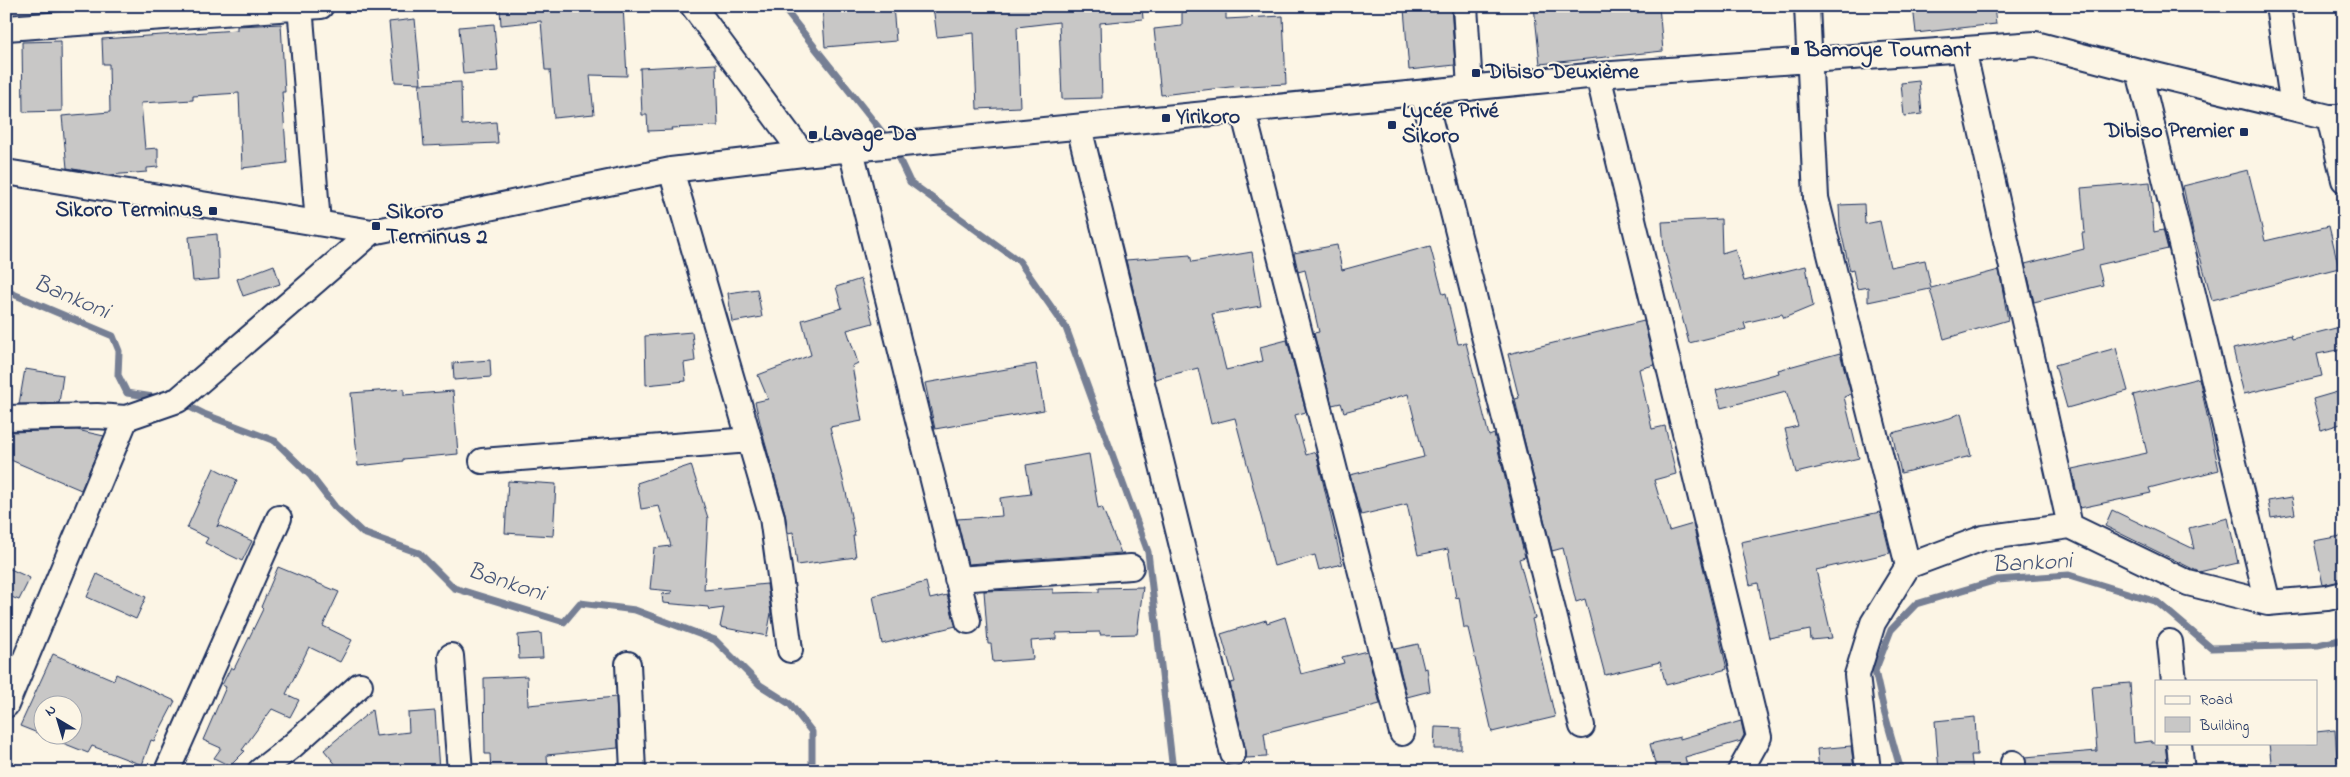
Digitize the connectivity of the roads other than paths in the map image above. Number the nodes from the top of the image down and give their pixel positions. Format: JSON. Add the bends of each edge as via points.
{"nodes":[{"id":1,"x":693,"y":6,"type":"edge"},
{"id":2,"x":1465,"y":6,"type":"edge"},
{"id":3,"x":1807,"y":6,"type":"edge"},
{"id":4,"x":2278,"y":6,"type":"edge"},
{"id":5,"x":307,"y":7,"type":"edge"},
{"id":6,"x":6,"y":28,"type":"edge"},
{"id":7,"x":1963,"y":49,"type":"junction"},
{"id":8,"x":1810,"y":60,"type":"junction"},
{"id":9,"x":2139,"y":71,"type":"junction"},
{"id":10,"x":1598,"y":75,"type":"junction"},
{"id":11,"x":1470,"y":88,"type":"junction"},
{"id":12,"x":1423,"y":93,"type":"junction"},
{"id":13,"x":2293,"y":107,"type":"junction"},
{"id":14,"x":1243,"y":111,"type":"junction"},
{"id":15,"x":2336,"y":117,"type":"edge"},
{"id":16,"x":1080,"y":127,"type":"junction"},
{"id":17,"x":851,"y":150,"type":"junction"},
{"id":18,"x":803,"y":154,"type":"junction"},
{"id":19,"x":671,"y":170,"type":"junction"},
{"id":20,"x":6,"y":172,"type":"edge"},
{"id":21,"x":2344,"y":180,"type":"edge"},
{"id":22,"x":318,"y":223,"type":"junction"},
{"id":23,"x":372,"y":232,"type":"junction"},
{"id":24,"x":6,"y":418,"type":"edge"},
{"id":25,"x":126,"y":418,"type":"junction"},
{"id":26,"x":750,"y":440,"type":"junction"},
{"id":27,"x":482,"y":461,"type":"dead end"},
{"id":28,"x":279,"y":518,"type":"dead end"},
{"id":29,"x":2070,"y":526,"type":"junction"},
{"id":30,"x":1908,"y":566,"type":"junction"},
{"id":31,"x":1131,"y":567,"type":"dead end"},
{"id":32,"x":958,"y":579,"type":"junction"},
{"id":33,"x":2344,"y":594,"type":"edge"},
{"id":34,"x":2268,"y":603,"type":"junction"},
{"id":35,"x":968,"y":621,"type":"dead end"},
{"id":36,"x":2170,"y":642,"type":"dead end"},
{"id":37,"x":790,"y":650,"type":"dead end"},
{"id":38,"x":451,"y":656,"type":"dead end"},
{"id":39,"x":628,"y":664,"type":"dead end"},
{"id":40,"x":2174,"y":680,"type":"edge"},
{"id":41,"x":360,"y":685,"type":"dead end"},
{"id":42,"x":6,"y":705,"type":"edge"},
{"id":43,"x":1582,"y":726,"type":"dead end"},
{"id":44,"x":1402,"y":733,"type":"dead end"},
{"id":45,"x":2179,"y":744,"type":"edge"},
{"id":46,"x":291,"y":747,"type":"junction"},
{"id":47,"x":1233,"y":754,"type":"dead end"},
{"id":48,"x":167,"y":771,"type":"edge"},
{"id":49,"x":260,"y":771,"type":"edge"},
{"id":50,"x":293,"y":771,"type":"edge"},
{"id":51,"x":460,"y":771,"type":"edge"},
{"id":52,"x":633,"y":771,"type":"edge"},
{"id":53,"x":1740,"y":771,"type":"edge"},
{"id":54,"x":1868,"y":771,"type":"edge"},
{"id":55,"x":2182,"y":771,"type":"edge"}],
"edges":[{"from":1,"to":18,"type":"street"},
{"from":2,"to":11,"type":"street"},
{"from":3,"to":8,"type":"street"},
{"from":4,"to":13,"type":"street"},
{"from":5,"to":6,"type":"street"},
{"from":5,"to":22,"type":"street"},
{"from":7,"to":8,"type":"street"},
{"from":7,"to":9,"type":"street","via":[[2036,44]]},
{"from":7,"to":29,"type":"street"},
{"from":8,"to":10,"type":"street"},
{"from":8,"to":30,"type":"street","via":[[1816,198]]},
{"from":9,"to":13,"type":"street"},
{"from":9,"to":34,"type":"street"},
{"from":10,"to":11,"type":"street"},
{"from":10,"to":53,"type":"street","via":[[1759,737]]},
{"from":11,"to":12,"type":"street"},
{"from":12,"to":14,"type":"street"},
{"from":12,"to":43,"type":"street"},
{"from":13,"to":15,"type":"street"},
{"from":14,"to":16,"type":"street"},
{"from":14,"to":44,"type":"street"},
{"from":15,"to":21,"type":"street"},
{"from":16,"to":17,"type":"street"},
{"from":16,"to":47,"type":"street"},
{"from":17,"to":18,"type":"street"},
{"from":17,"to":32,"type":"street"},
{"from":18,"to":19,"type":"street"},
{"from":19,"to":23,"type":"street"},
{"from":19,"to":26,"type":"street"},
{"from":20,"to":22,"type":"street"},
{"from":22,"to":23,"type":"street"},
{"from":23,"to":25,"type":"street","via":[[178,400]]},
{"from":24,"to":25,"type":"street"},
{"from":25,"to":42,"type":"street"},
{"from":26,"to":27,"type":"street"},
{"from":26,"to":37,"type":"street","via":[[772,517]]},
{"from":28,"to":48,"type":"street"},
{"from":29,"to":30,"type":"street","via":[[1983,538]]},
{"from":29,"to":34,"type":"street","via":[[2188,583]]},
{"from":30,"to":54,"type":"street","via":[[1873,624],[1856,675]]},
{"from":31,"to":32,"type":"street"},
{"from":32,"to":35,"type":"street"},
{"from":33,"to":34,"type":"street"},
{"from":36,"to":40,"type":"street"},
{"from":38,"to":51,"type":"street"},
{"from":39,"to":52,"type":"street"},
{"from":41,"to":46,"type":"street"},
{"from":45,"to":55,"type":"street"},
{"from":46,"to":49,"type":"street"},
{"from":46,"to":50,"type":"street"}]}
